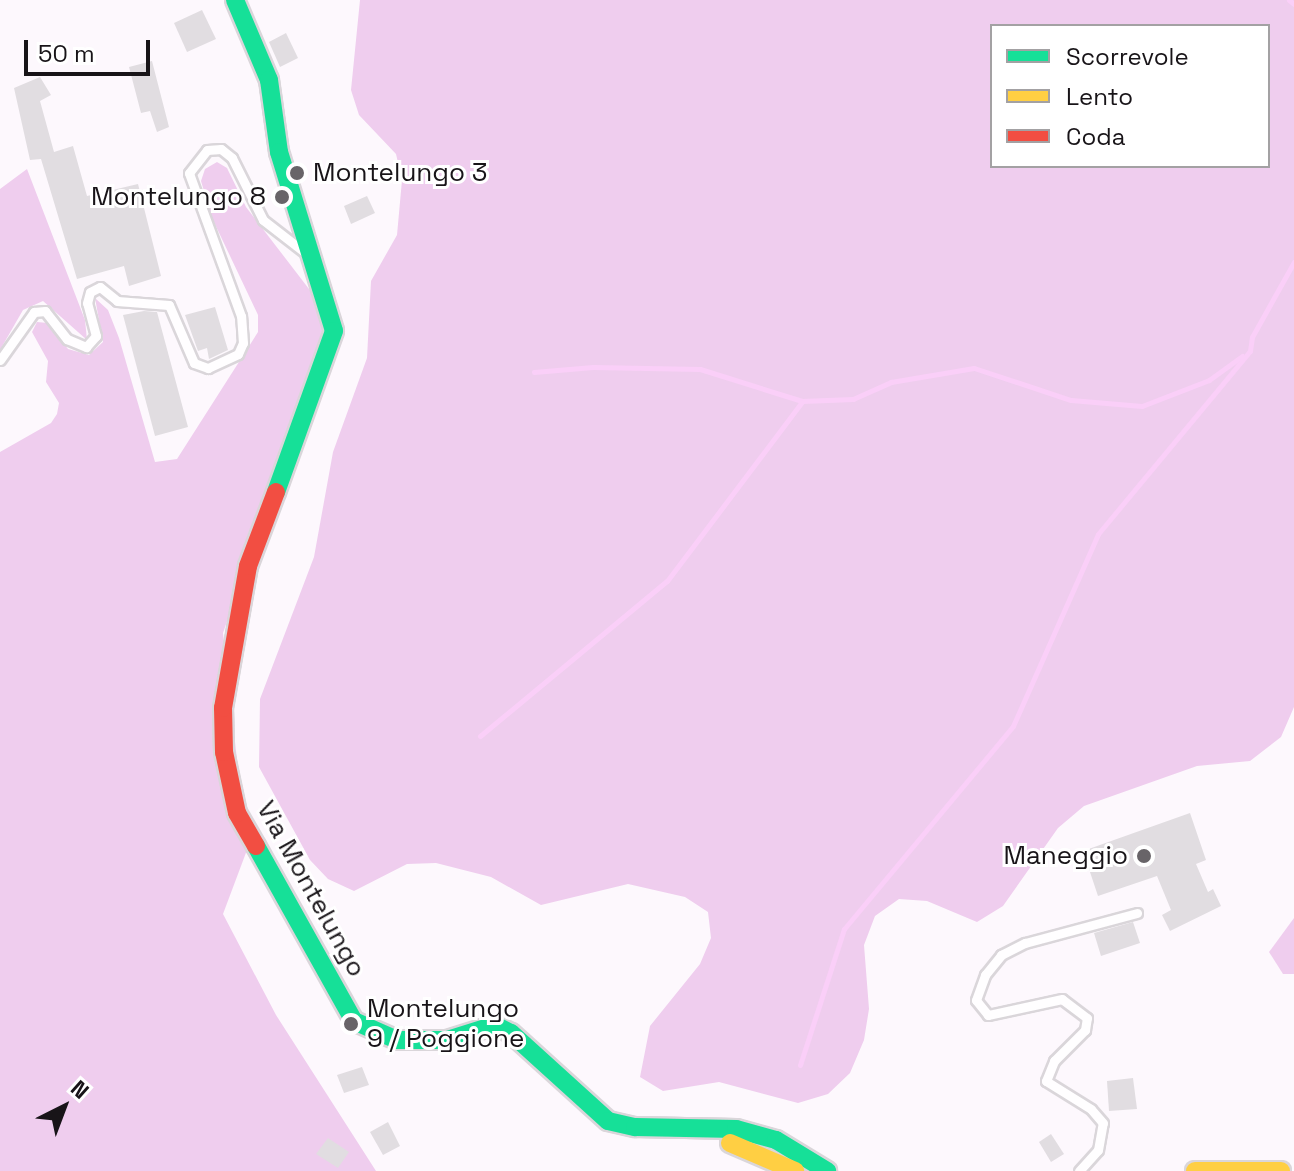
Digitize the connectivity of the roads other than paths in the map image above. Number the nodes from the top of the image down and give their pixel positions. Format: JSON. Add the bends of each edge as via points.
{"nodes":[{"id":1,"x":235,"y":0,"type":"edge"},
{"id":2,"x":310,"y":255,"type":"junction"},
{"id":3,"x":0,"y":360,"type":"edge"},
{"id":4,"x":1137,"y":913,"type":"dead end"},
{"id":5,"x":608,"y":1121,"type":"junction"},
{"id":6,"x":795,"y":1171,"type":"edge"},
{"id":7,"x":827,"y":1171,"type":"edge"},
{"id":8,"x":1079,"y":1171,"type":"edge"},
{"id":9,"x":1195,"y":1171,"type":"edge"},
{"id":10,"x":1281,"y":1171,"type":"edge"}],
"edges":[{"from":1,"to":2,"type":"street","name":"Via Montelungo","via":[[269,80],[279,152]]},
{"from":2,"to":3,"type":"lane","via":[[263,220],[232,158],[221,149],[207,150],[189,173],[241,316],[243,343],[238,354],[208,368],[194,363],[169,305],[117,301],[100,287],[90,292],[87,303],[96,336],[86,347],[67,339],[45,311],[34,312]]},
{"from":2,"to":5,"type":"street","name":"Via Montelungo","via":[[328,302],[332,348],[248,566],[235,627],[223,708],[224,752],[237,813],[354,1021],[397,1040],[447,1040],[495,1025],[511,1033]]},
{"from":4,"to":8,"type":"lane","via":[[1025,943],[1001,955],[985,975],[976,1000],[988,1015],[1062,999],[1087,1018],[1085,1030],[1054,1061],[1046,1081],[1091,1109],[1103,1123],[1098,1150]]},
{"from":5,"to":6,"type":"street","via":[[630,1140],[735,1143]]},
{"from":5,"to":7,"type":"street","via":[[635,1127],[736,1129],[776,1140]]},
{"from":9,"to":10,"type":"street"}]}
